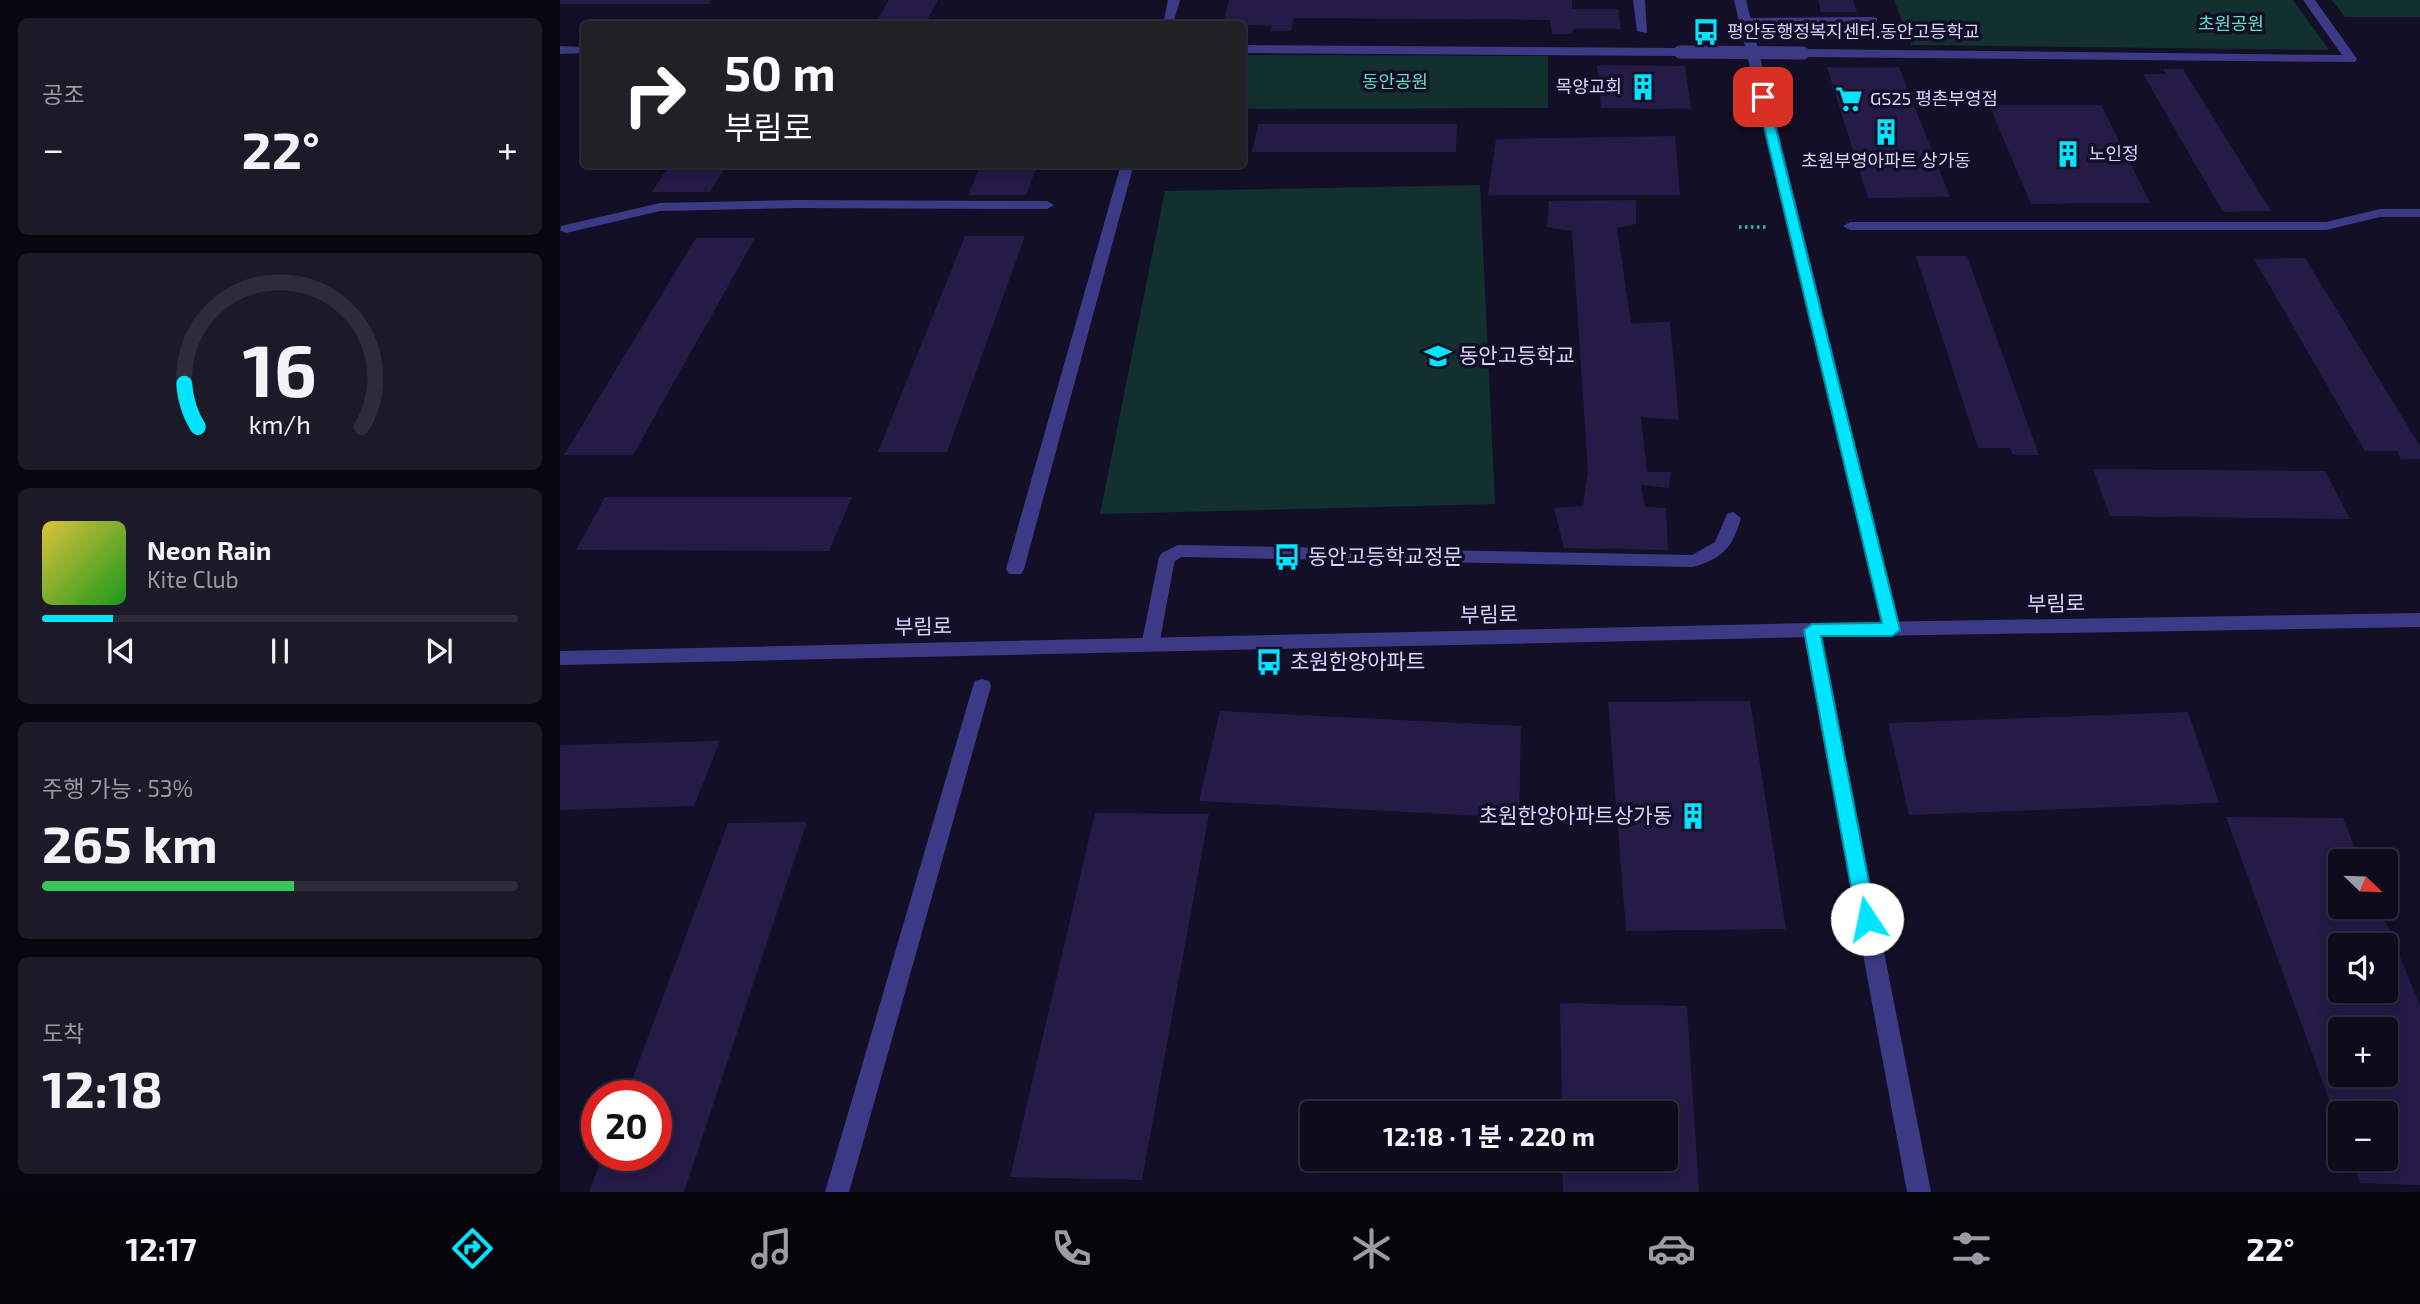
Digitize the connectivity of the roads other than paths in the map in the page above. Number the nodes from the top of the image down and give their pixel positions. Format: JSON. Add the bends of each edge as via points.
{"nodes":[{"id":1,"x":1174,"y":0,"type":"edge"},
{"id":2,"x":1639,"y":0,"type":"edge"},
{"id":3,"x":1740,"y":0,"type":"edge"},
{"id":4,"x":2309,"y":0,"type":"edge"},
{"id":5,"x":1873,"y":20,"type":"dead end"},
{"id":6,"x":1169,"y":21,"type":"edge"},
{"id":7,"x":1745,"y":21,"type":"junction"},
{"id":8,"x":1643,"y":31,"type":"dead end"},
{"id":9,"x":1246,"y":49,"type":"edge"},
{"id":10,"x":560,"y":50,"type":"edge"},
{"id":11,"x":581,"y":50,"type":"edge"},
{"id":12,"x":1127,"y":168,"type":"edge"},
{"id":13,"x":1047,"y":205,"type":"dead end"},
{"id":14,"x":2420,"y":213,"type":"edge"},
{"id":15,"x":1850,"y":226,"type":"dead end"},
{"id":16,"x":562,"y":233,"type":"edge"},
{"id":17,"x":1733,"y":518,"type":"dead end"},
{"id":18,"x":1015,"y":569,"type":"dead end"},
{"id":19,"x":2420,"y":620,"type":"edge"},
{"id":20,"x":1812,"y":630,"type":"junction"},
{"id":21,"x":1892,"y":630,"type":"junction"},
{"id":22,"x":1150,"y":646,"type":"junction"},
{"id":23,"x":560,"y":658,"type":"edge"},
{"id":24,"x":982,"y":686,"type":"dead end"},
{"id":25,"x":837,"y":1192,"type":"edge"},
{"id":26,"x":1919,"y":1192,"type":"edge"}],
"edges":[{"from":1,"to":6,"type":"street"},
{"from":2,"to":8,"type":"street"},
{"from":3,"to":7,"type":"street"},
{"from":4,"to":9,"type":"street","bridge":true,"via":[[2351,59]]},
{"from":5,"to":7,"type":"street"},
{"from":7,"to":21,"type":"street"},
{"from":10,"to":11,"type":"street"},
{"from":12,"to":18,"type":"street"},
{"from":13,"to":16,"type":"street","via":[[660,207]]},
{"from":14,"to":15,"type":"street","via":[[2380,213],[2326,226]]},
{"from":17,"to":22,"type":"street","via":[[1726,544],[1693,561],[1178,551],[1168,558],[1164,569]]},
{"from":19,"to":21,"type":"street","name":"부림로"},
{"from":20,"to":21,"type":"street","name":"부림로"},
{"from":20,"to":22,"type":"street","name":"부림로"},
{"from":20,"to":26,"type":"street"},
{"from":22,"to":23,"type":"street","name":"부림로"},
{"from":24,"to":25,"type":"street"}]}
